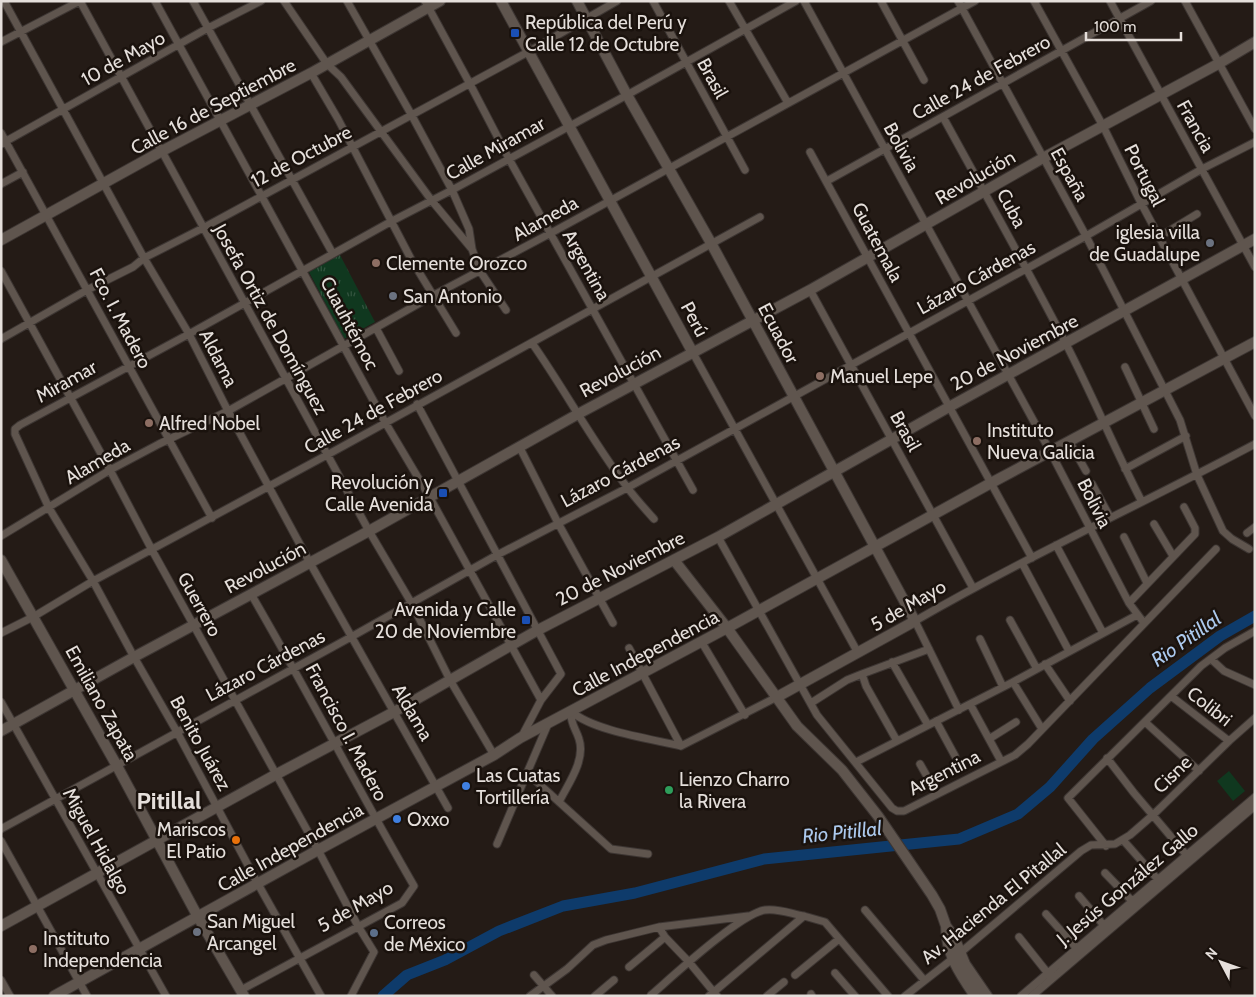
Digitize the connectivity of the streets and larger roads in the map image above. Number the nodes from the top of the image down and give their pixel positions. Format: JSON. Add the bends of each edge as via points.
{"nodes":[{"id":1,"x":4,"y":1,"type":"edge"},
{"id":2,"x":80,"y":1,"type":"edge"},
{"id":3,"x":156,"y":1,"type":"edge"},
{"id":4,"x":193,"y":1,"type":"edge"},
{"id":5,"x":261,"y":1,"type":"edge"},
{"id":6,"x":284,"y":1,"type":"edge"},
{"id":7,"x":347,"y":1,"type":"edge"},
{"id":8,"x":440,"y":1,"type":"edge"},
{"id":9,"x":501,"y":1,"type":"edge"},
{"id":10,"x":577,"y":1,"type":"edge"},
{"id":11,"x":617,"y":1,"type":"edge"},
{"id":12,"x":653,"y":1,"type":"edge"},
{"id":13,"x":729,"y":1,"type":"edge"},
{"id":14,"x":796,"y":1,"type":"edge"},
{"id":15,"x":804,"y":1,"type":"edge"},
{"id":16,"x":881,"y":1,"type":"edge"},
{"id":17,"x":975,"y":1,"type":"edge"},
{"id":18,"x":1034,"y":1,"type":"edge"},
{"id":19,"x":1110,"y":1,"type":"edge"},
{"id":20,"x":1151,"y":1,"type":"edge"},
{"id":21,"x":1185,"y":1,"type":"edge"},
{"id":22,"x":426,"y":5,"type":"edge"},
{"id":23,"x":960,"y":5,"type":"edge"},
{"id":24,"x":587,"y":18,"type":"junction"},
{"id":25,"x":1120,"y":19,"type":"junction"},
{"id":26,"x":208,"y":28,"type":"junction"},
{"id":27,"x":746,"y":30,"type":"junction"},
{"id":28,"x":21,"y":32,"type":"junction"},
{"id":29,"x":370,"y":41,"type":"junction"},
{"id":30,"x":1,"y":42,"type":"edge"},
{"id":31,"x":902,"y":42,"type":"junction"},
{"id":32,"x":1255,"y":42,"type":"edge"},
{"id":33,"x":179,"y":44,"type":"junction"},
{"id":34,"x":1060,"y":51,"type":"junction"},
{"id":35,"x":528,"y":52,"type":"junction"},
{"id":36,"x":686,"y":62,"type":"junction"},
{"id":37,"x":327,"y":64,"type":"junction"},
{"id":38,"x":1218,"y":64,"type":"junction"},
{"id":39,"x":843,"y":72,"type":"junction"},
{"id":40,"x":311,"y":73,"type":"junction"},
{"id":41,"x":121,"y":77,"type":"junction"},
{"id":42,"x":924,"y":80,"type":"dead end"},
{"id":43,"x":470,"y":84,"type":"junction"},
{"id":44,"x":1002,"y":84,"type":"junction"},
{"id":45,"x":627,"y":95,"type":"junction"},
{"id":46,"x":1160,"y":95,"type":"junction"},
{"id":47,"x":788,"y":103,"type":"junction"},
{"id":48,"x":250,"y":105,"type":"junction"},
{"id":49,"x":64,"y":109,"type":"junction"},
{"id":50,"x":412,"y":114,"type":"junction"},
{"id":51,"x":943,"y":117,"type":"junction"},
{"id":52,"x":220,"y":120,"type":"junction"},
{"id":53,"x":568,"y":126,"type":"junction"},
{"id":54,"x":1103,"y":126,"type":"junction"},
{"id":55,"x":1255,"y":129,"type":"edge"},
{"id":56,"x":380,"y":132,"type":"junction"},
{"id":57,"x":1,"y":133,"type":"edge"},
{"id":58,"x":726,"y":136,"type":"junction"},
{"id":59,"x":4,"y":142,"type":"edge"},
{"id":60,"x":1255,"y":142,"type":"edge"},
{"id":61,"x":352,"y":147,"type":"junction"},
{"id":62,"x":885,"y":149,"type":"junction"},
{"id":63,"x":162,"y":151,"type":"junction"},
{"id":64,"x":810,"y":152,"type":"dead end"},
{"id":65,"x":1043,"y":158,"type":"junction"},
{"id":66,"x":509,"y":159,"type":"junction"},
{"id":67,"x":668,"y":168,"type":"junction"},
{"id":68,"x":1202,"y":169,"type":"junction"},
{"id":69,"x":745,"y":170,"type":"dead end"},
{"id":70,"x":23,"y":172,"type":"junction"},
{"id":71,"x":291,"y":179,"type":"junction"},
{"id":72,"x":827,"y":181,"type":"junction"},
{"id":73,"x":105,"y":183,"type":"junction"},
{"id":74,"x":1,"y":184,"type":"edge"},
{"id":75,"x":452,"y":190,"type":"junction"},
{"id":76,"x":984,"y":192,"type":"junction"},
{"id":77,"x":262,"y":196,"type":"junction"},
{"id":78,"x":432,"y":201,"type":"junction"},
{"id":79,"x":609,"y":201,"type":"junction"},
{"id":80,"x":1141,"y":203,"type":"junction"},
{"id":81,"x":1197,"y":214,"type":"dead end"},
{"id":82,"x":47,"y":216,"type":"junction"},
{"id":83,"x":760,"y":217,"type":"dead end"},
{"id":84,"x":392,"y":221,"type":"junction"},
{"id":85,"x":926,"y":224,"type":"junction"},
{"id":86,"x":203,"y":228,"type":"junction"},
{"id":87,"x":551,"y":233,"type":"junction"},
{"id":88,"x":1086,"y":236,"type":"junction"},
{"id":89,"x":1159,"y":237,"type":"junction"},
{"id":90,"x":1255,"y":239,"type":"edge"},
{"id":91,"x":1,"y":240,"type":"edge"},
{"id":92,"x":711,"y":243,"type":"junction"},
{"id":93,"x":1243,"y":246,"type":"junction"},
{"id":94,"x":472,"y":248,"type":"junction"},
{"id":95,"x":332,"y":254,"type":"junction"},
{"id":96,"x":144,"y":258,"type":"junction"},
{"id":97,"x":868,"y":258,"type":"junction"},
{"id":98,"x":1255,"y":267,"type":"edge"},
{"id":99,"x":1026,"y":269,"type":"junction"},
{"id":100,"x":303,"y":270,"type":"junction"},
{"id":101,"x":1,"y":271,"type":"edge"},
{"id":102,"x":480,"y":271,"type":"junction"},
{"id":103,"x":652,"y":276,"type":"junction"},
{"id":104,"x":1183,"y":279,"type":"junction"},
{"id":105,"x":87,"y":290,"type":"junction"},
{"id":106,"x":810,"y":290,"type":"junction"},
{"id":107,"x":434,"y":295,"type":"junction"},
{"id":108,"x":967,"y":301,"type":"junction"},
{"id":109,"x":245,"y":302,"type":"junction"},
{"id":110,"x":592,"y":308,"type":"junction"},
{"id":111,"x":506,"y":310,"type":"dead end"},
{"id":112,"x":1124,"y":312,"type":"junction"},
{"id":113,"x":752,"y":320,"type":"junction"},
{"id":114,"x":209,"y":322,"type":"joint"},
{"id":115,"x":30,"y":324,"type":"junction"},
{"id":116,"x":376,"y":328,"type":"junction"},
{"id":117,"x":908,"y":332,"type":"junction"},
{"id":118,"x":456,"y":333,"type":"dead end"},
{"id":119,"x":189,"y":334,"type":"junction"},
{"id":120,"x":1,"y":339,"type":"edge"},
{"id":121,"x":1255,"y":342,"type":"edge"},
{"id":122,"x":532,"y":343,"type":"junction"},
{"id":123,"x":1066,"y":344,"type":"junction"},
{"id":124,"x":344,"y":346,"type":"junction"},
{"id":125,"x":693,"y":353,"type":"junction"},
{"id":126,"x":1223,"y":359,"type":"junction"},
{"id":127,"x":851,"y":364,"type":"junction"},
{"id":128,"x":128,"y":366,"type":"junction"},
{"id":129,"x":1125,"y":367,"type":"dead end"},
{"id":130,"x":400,"y":371,"type":"dead end"},
{"id":131,"x":1008,"y":374,"type":"junction"},
{"id":132,"x":285,"y":378,"type":"junction"},
{"id":133,"x":635,"y":384,"type":"junction"},
{"id":134,"x":1164,"y":389,"type":"junction"},
{"id":135,"x":793,"y":396,"type":"junction"},
{"id":136,"x":70,"y":398,"type":"junction"},
{"id":137,"x":1141,"y":402,"type":"junction"},
{"id":138,"x":417,"y":404,"type":"junction"},
{"id":139,"x":949,"y":407,"type":"junction"},
{"id":140,"x":228,"y":412,"type":"junction"},
{"id":141,"x":578,"y":414,"type":"junction"},
{"id":142,"x":1255,"y":416,"type":"edge"},
{"id":143,"x":385,"y":422,"type":"junction"},
{"id":144,"x":1104,"y":423,"type":"junction"},
{"id":145,"x":734,"y":428,"type":"junction"},
{"id":146,"x":1154,"y":429,"type":"dead end"},
{"id":147,"x":1186,"y":436,"type":"junction"},
{"id":148,"x":169,"y":440,"type":"junction"},
{"id":149,"x":891,"y":440,"type":"junction"},
{"id":150,"x":1069,"y":441,"type":"junction"},
{"id":151,"x":1255,"y":444,"type":"edge"},
{"id":152,"x":519,"y":446,"type":"junction"},
{"id":153,"x":1050,"y":451,"type":"junction"},
{"id":154,"x":327,"y":455,"type":"junction"},
{"id":155,"x":677,"y":460,"type":"junction"},
{"id":156,"x":1125,"y":469,"type":"junction"},
{"id":157,"x":110,"y":470,"type":"junction"},
{"id":158,"x":1086,"y":471,"type":"dead end"},
{"id":159,"x":834,"y":473,"type":"junction"},
{"id":160,"x":1197,"y":475,"type":"junction"},
{"id":161,"x":458,"y":481,"type":"junction"},
{"id":162,"x":991,"y":482,"type":"junction"},
{"id":163,"x":1092,"y":484,"type":"dead end"},
{"id":164,"x":269,"y":486,"type":"junction"},
{"id":165,"x":627,"y":488,"type":"junction"},
{"id":166,"x":693,"y":490,"type":"dead end"},
{"id":167,"x":429,"y":496,"type":"junction"},
{"id":168,"x":1142,"y":502,"type":"junction"},
{"id":169,"x":776,"y":504,"type":"junction"},
{"id":170,"x":1184,"y":507,"type":"dead end"},
{"id":171,"x":49,"y":508,"type":"junction"},
{"id":172,"x":934,"y":514,"type":"junction"},
{"id":173,"x":1110,"y":517,"type":"junction"},
{"id":174,"x":212,"y":518,"type":"junction"},
{"id":175,"x":654,"y":519,"type":"dead end"},
{"id":176,"x":558,"y":523,"type":"junction"},
{"id":177,"x":1154,"y":524,"type":"dead end"},
{"id":178,"x":1255,"y":527,"type":"edge"},
{"id":179,"x":1090,"y":528,"type":"junction"},
{"id":180,"x":369,"y":531,"type":"junction"},
{"id":181,"x":1247,"y":533,"type":"dead end"},
{"id":182,"x":1,"y":536,"type":"edge"},
{"id":183,"x":718,"y":537,"type":"junction"},
{"id":184,"x":1124,"y":538,"type":"dead end"},
{"id":185,"x":1056,"y":545,"type":"junction"},
{"id":186,"x":875,"y":547,"type":"junction"},
{"id":187,"x":1216,"y":549,"type":"dead end"},
{"id":188,"x":1249,"y":549,"type":"dead end"},
{"id":189,"x":152,"y":550,"type":"junction"},
{"id":190,"x":497,"y":555,"type":"junction"},
{"id":191,"x":1173,"y":556,"type":"junction"},
{"id":192,"x":1032,"y":558,"type":"junction"},
{"id":193,"x":1,"y":560,"type":"edge"},
{"id":194,"x":674,"y":560,"type":"junction"},
{"id":195,"x":310,"y":563,"type":"junction"},
{"id":196,"x":1022,"y":563,"type":"junction"},
{"id":197,"x":470,"y":570,"type":"junction"},
{"id":198,"x":816,"y":578,"type":"junction"},
{"id":199,"x":93,"y":581,"type":"junction"},
{"id":200,"x":1147,"y":583,"type":"junction"},
{"id":201,"x":973,"y":588,"type":"junction"},
{"id":202,"x":251,"y":594,"type":"junction"},
{"id":203,"x":600,"y":598,"type":"junction"},
{"id":204,"x":1129,"y":603,"type":"junction"},
{"id":205,"x":412,"y":604,"type":"junction"},
{"id":206,"x":759,"y":611,"type":"junction"},
{"id":207,"x":1137,"y":614,"type":"junction"},
{"id":208,"x":33,"y":617,"type":"junction"},
{"id":209,"x":916,"y":620,"type":"junction"},
{"id":210,"x":1010,"y":620,"type":"dead end"},
{"id":211,"x":613,"y":623,"type":"dead end"},
{"id":212,"x":1144,"y":623,"type":"junction"},
{"id":213,"x":193,"y":625,"type":"junction"},
{"id":214,"x":727,"y":628,"type":"junction"},
{"id":215,"x":538,"y":630,"type":"junction"},
{"id":216,"x":1255,"y":631,"type":"edge"},
{"id":217,"x":1,"y":633,"type":"edge"},
{"id":218,"x":1103,"y":633,"type":"junction"},
{"id":219,"x":351,"y":637,"type":"junction"},
{"id":220,"x":980,"y":639,"type":"dead end"},
{"id":221,"x":701,"y":642,"type":"junction"},
{"id":222,"x":511,"y":646,"type":"junction"},
{"id":223,"x":629,"y":648,"type":"dead end"},
{"id":224,"x":930,"y":649,"type":"junction"},
{"id":225,"x":1069,"y":651,"type":"junction"},
{"id":226,"x":858,"y":653,"type":"junction"},
{"id":227,"x":134,"y":657,"type":"junction"},
{"id":228,"x":1211,"y":659,"type":"junction"},
{"id":229,"x":892,"y":662,"type":"junction"},
{"id":230,"x":1045,"y":664,"type":"junction"},
{"id":231,"x":294,"y":668,"type":"junction"},
{"id":232,"x":1037,"y":669,"type":"junction"},
{"id":233,"x":642,"y":673,"type":"junction"},
{"id":234,"x":862,"y":674,"type":"junction"},
{"id":235,"x":450,"y":680,"type":"junction"},
{"id":236,"x":1013,"y":682,"type":"junction"},
{"id":237,"x":801,"y":683,"type":"junction"},
{"id":238,"x":1255,"y":685,"type":"edge"},
{"id":239,"x":1003,"y":687,"type":"junction"},
{"id":240,"x":75,"y":691,"type":"junction"},
{"id":241,"x":1172,"y":696,"type":"junction"},
{"id":242,"x":777,"y":697,"type":"junction"},
{"id":243,"x":235,"y":700,"type":"junction"},
{"id":244,"x":541,"y":700,"type":"junction"},
{"id":245,"x":1070,"y":701,"type":"junction"},
{"id":246,"x":1,"y":702,"type":"edge"},
{"id":247,"x":811,"y":703,"type":"junction"},
{"id":248,"x":970,"y":704,"type":"junction"},
{"id":249,"x":959,"y":710,"type":"junction"},
{"id":250,"x":394,"y":712,"type":"junction"},
{"id":251,"x":572,"y":712,"type":"junction"},
{"id":252,"x":745,"y":715,"type":"junction"},
{"id":253,"x":1255,"y":718,"type":"edge"},
{"id":254,"x":936,"y":721,"type":"junction"},
{"id":255,"x":1016,"y":722,"type":"dead end"},
{"id":256,"x":1145,"y":722,"type":"junction"},
{"id":257,"x":14,"y":724,"type":"junction"},
{"id":258,"x":548,"y":724,"type":"junction"},
{"id":259,"x":928,"y":725,"type":"junction"},
{"id":260,"x":1042,"y":729,"type":"junction"},
{"id":261,"x":1,"y":731,"type":"edge"},
{"id":262,"x":177,"y":732,"type":"junction"},
{"id":263,"x":520,"y":738,"type":"junction"},
{"id":264,"x":989,"y":739,"type":"junction"},
{"id":265,"x":1229,"y":741,"type":"junction"},
{"id":266,"x":897,"y":742,"type":"junction"},
{"id":267,"x":335,"y":743,"type":"junction"},
{"id":268,"x":681,"y":746,"type":"junction"},
{"id":269,"x":494,"y":755,"type":"junction"},
{"id":270,"x":955,"y":756,"type":"dead end"},
{"id":271,"x":1107,"y":758,"type":"junction"},
{"id":272,"x":1001,"y":761,"type":"junction"},
{"id":273,"x":856,"y":762,"type":"junction"},
{"id":274,"x":920,"y":764,"type":"dead end"},
{"id":275,"x":117,"y":766,"type":"junction"},
{"id":276,"x":1199,"y":771,"type":"junction"},
{"id":277,"x":527,"y":772,"type":"junction"},
{"id":278,"x":275,"y":775,"type":"junction"},
{"id":279,"x":436,"y":786,"type":"junction"},
{"id":280,"x":937,"y":794,"type":"junction"},
{"id":281,"x":1255,"y":797,"type":"edge"},
{"id":282,"x":55,"y":798,"type":"junction"},
{"id":283,"x":558,"y":802,"type":"junction"},
{"id":284,"x":1255,"y":806,"type":"edge"},
{"id":285,"x":218,"y":807,"type":"junction"},
{"id":286,"x":448,"y":808,"type":"dead end"},
{"id":287,"x":1153,"y":815,"type":"junction"},
{"id":288,"x":376,"y":820,"type":"junction"},
{"id":289,"x":1,"y":828,"type":"edge"},
{"id":290,"x":1123,"y":840,"type":"junction"},
{"id":291,"x":1,"y":841,"type":"edge"},
{"id":292,"x":157,"y":841,"type":"junction"},
{"id":293,"x":496,"y":844,"type":"dead end"},
{"id":294,"x":1106,"y":846,"type":"junction"},
{"id":295,"x":318,"y":850,"type":"junction"},
{"id":296,"x":648,"y":854,"type":"dead end"},
{"id":297,"x":1189,"y":858,"type":"junction"},
{"id":298,"x":1105,"y":873,"type":"dead end"},
{"id":299,"x":98,"y":874,"type":"junction"},
{"id":300,"x":1160,"y":882,"type":"junction"},
{"id":301,"x":258,"y":884,"type":"junction"},
{"id":302,"x":414,"y":886,"type":"joint"},
{"id":303,"x":1079,"y":896,"type":"dead end"},
{"id":304,"x":1135,"y":904,"type":"junction"},
{"id":305,"x":37,"y":906,"type":"junction"},
{"id":306,"x":865,"y":910,"type":"dead end"},
{"id":307,"x":1046,"y":914,"type":"dead end"},
{"id":308,"x":748,"y":916,"type":"junction"},
{"id":309,"x":804,"y":916,"type":"junction"},
{"id":310,"x":198,"y":917,"type":"junction"},
{"id":311,"x":1,"y":926,"type":"edge"},
{"id":312,"x":358,"y":926,"type":"junction"},
{"id":313,"x":659,"y":927,"type":"junction"},
{"id":314,"x":1106,"y":929,"type":"junction"},
{"id":315,"x":665,"y":937,"type":"junction"},
{"id":316,"x":1019,"y":937,"type":"dead end"},
{"id":317,"x":839,"y":939,"type":"junction"},
{"id":318,"x":139,"y":948,"type":"junction"},
{"id":319,"x":1079,"y":951,"type":"junction"},
{"id":320,"x":956,"y":956,"type":"junction"},
{"id":321,"x":298,"y":958,"type":"junction"},
{"id":322,"x":689,"y":962,"type":"junction"},
{"id":323,"x":629,"y":967,"type":"dead end"},
{"id":324,"x":835,"y":973,"type":"dead end"},
{"id":325,"x":534,"y":975,"type":"dead end"},
{"id":326,"x":795,"y":975,"type":"dead end"},
{"id":327,"x":1050,"y":976,"type":"junction"},
{"id":328,"x":1,"y":980,"type":"edge"},
{"id":329,"x":614,"y":980,"type":"dead end"},
{"id":330,"x":924,"y":980,"type":"junction"},
{"id":331,"x":80,"y":982,"type":"junction"},
{"id":332,"x":784,"y":982,"type":"dead end"},
{"id":333,"x":543,"y":986,"type":"junction"},
{"id":334,"x":242,"y":993,"type":"edge"},
{"id":335,"x":713,"y":994,"type":"edge"},
{"id":336,"x":651,"y":995,"type":"edge"},
{"id":337,"x":10,"y":996,"type":"edge"},
{"id":338,"x":54,"y":996,"type":"edge"},
{"id":339,"x":88,"y":996,"type":"edge"},
{"id":340,"x":166,"y":996,"type":"edge"},
{"id":341,"x":230,"y":996,"type":"edge"},
{"id":342,"x":320,"y":996,"type":"edge"},
{"id":343,"x":351,"y":996,"type":"edge"},
{"id":344,"x":530,"y":996,"type":"edge"},
{"id":345,"x":552,"y":996,"type":"edge"},
{"id":346,"x":595,"y":996,"type":"edge"},
{"id":347,"x":767,"y":996,"type":"edge"},
{"id":348,"x":855,"y":996,"type":"edge"},
{"id":349,"x":888,"y":996,"type":"edge"},
{"id":350,"x":905,"y":996,"type":"edge"},
{"id":351,"x":975,"y":996,"type":"edge"},
{"id":352,"x":987,"y":996,"type":"edge"},
{"id":353,"x":1021,"y":996,"type":"edge"},
{"id":354,"x":1032,"y":996,"type":"edge"}],
"edges":[{"from":1,"to":28,"type":"street","name":"Aldama"},
{"from":2,"to":28,"type":"street"},
{"from":2,"to":41,"type":"street","name":"Josefa Ortiz de Domínguez"},
{"from":3,"to":33,"type":"street","name":"Cuauhtémoc"},
{"from":4,"to":26,"type":"street"},
{"from":5,"to":26,"type":"street","name":"10 de Mayo"},
{"from":6,"to":37,"type":"street"},
{"from":7,"to":29,"type":"street"},
{"from":8,"to":22,"type":"street","name":"Calle 16 de Septiembre"},
{"from":9,"to":35,"type":"street","name":"Perú"},
{"from":10,"to":24,"type":"street","name":"Ecuador"},
{"from":11,"to":24,"type":"street","name":"12 de Octubre"},
{"from":12,"to":36,"type":"street","name":"Brasil"},
{"from":13,"to":27,"type":"street"},
{"from":14,"to":27,"type":"street","name":"Calle Miramar"},
{"from":15,"to":39,"type":"street","name":"Bolivia"},
{"from":16,"to":31,"type":"street"},
{"from":17,"to":23,"type":"street","name":"Alameda"},
{"from":18,"to":34,"type":"street","name":"Portugal"},
{"from":19,"to":25,"type":"street","name":"Francia"},
{"from":20,"to":25,"type":"street","name":"Calle 24 de Febrero"},
{"from":21,"to":38,"type":"street"},
{"from":22,"to":29,"type":"street","name":"Calle 16 de Septiembre"},
{"from":22,"to":43,"type":"street","name":"Argentina"},
{"from":23,"to":31,"type":"street","name":"Alameda"},
{"from":23,"to":44,"type":"street","name":"España"},
{"from":24,"to":35,"type":"street","name":"12 de Octubre"},
{"from":24,"to":45,"type":"street","name":"Ecuador"},
{"from":25,"to":34,"type":"street","name":"Calle 24 de Febrero"},
{"from":25,"to":46,"type":"street","name":"Francia"},
{"from":26,"to":33,"type":"street","name":"10 de Mayo"},
{"from":26,"to":48,"type":"street"},
{"from":27,"to":36,"type":"street","name":"Calle Miramar"},
{"from":27,"to":47,"type":"street"},
{"from":28,"to":30,"type":"street"},
{"from":28,"to":49,"type":"street","name":"Aldama"},
{"from":29,"to":37,"type":"street","name":"Calle 16 de Septiembre"},
{"from":29,"to":50,"type":"street"},
{"from":31,"to":39,"type":"street","name":"Alameda"},
{"from":31,"to":42,"type":"street"},
{"from":32,"to":38,"type":"street","name":"Revolución"},
{"from":33,"to":41,"type":"street","name":"10 de Mayo"},
{"from":33,"to":52,"type":"street","name":"Cuauhtémoc"},
{"from":34,"to":44,"type":"street","name":"Calle 24 de Febrero"},
{"from":34,"to":54,"type":"street","name":"Portugal"},
{"from":35,"to":43,"type":"street","name":"12 de Octubre"},
{"from":35,"to":53,"type":"street","name":"Perú"},
{"from":36,"to":45,"type":"street","name":"Calle Miramar"},
{"from":36,"to":58,"type":"street","name":"Brasil"},
{"from":37,"to":40,"type":"street","name":"Calle 16 de Septiembre"},
{"from":37,"to":56,"type":"street","via":[[341,77]]},
{"from":38,"to":46,"type":"street","name":"Revolución"},
{"from":38,"to":55,"type":"street"},
{"from":39,"to":47,"type":"street","name":"Alameda"},
{"from":39,"to":62,"type":"street","name":"Bolivia"},
{"from":40,"to":48,"type":"street","name":"Calle 16 de Septiembre"},
{"from":40,"to":61,"type":"street"},
{"from":41,"to":49,"type":"street","name":"10 de Mayo"},
{"from":41,"to":63,"type":"street","name":"Josefa Ortiz de Domínguez"},
{"from":43,"to":50,"type":"street","name":"12 de Octubre"},
{"from":43,"to":66,"type":"street","name":"Argentina"},
{"from":44,"to":51,"type":"street","name":"Calle 24 de Febrero"},
{"from":44,"to":65,"type":"street","name":"España"},
{"from":45,"to":53,"type":"street","name":"Calle Miramar"},
{"from":45,"to":67,"type":"street","name":"Ecuador"},
{"from":46,"to":54,"type":"street","name":"Revolución"},
{"from":46,"to":68,"type":"street","name":"Francia"},
{"from":47,"to":58,"type":"street","name":"Alameda"},
{"from":48,"to":52,"type":"street","name":"Calle 16 de Septiembre"},
{"from":48,"to":71,"type":"street"},
{"from":49,"to":59,"type":"street","name":"10 de Mayo"},
{"from":49,"to":73,"type":"street","name":"Aldama"},
{"from":50,"to":56,"type":"street","name":"12 de Octubre"},
{"from":50,"to":75,"type":"street"},
{"from":51,"to":62,"type":"street","name":"Calle 24 de Febrero"},
{"from":51,"to":76,"type":"street","name":"Cuba"},
{"from":52,"to":63,"type":"street","name":"Calle 16 de Septiembre"},
{"from":52,"to":77,"type":"street","name":"Cuauhtémoc"},
{"from":53,"to":66,"type":"street","name":"Calle Miramar"},
{"from":53,"to":79,"type":"street","name":"Perú"},
{"from":54,"to":65,"type":"street","name":"Revolución"},
{"from":54,"to":80,"type":"street","name":"Portugal"},
{"from":56,"to":61,"type":"street","name":"12 de Octubre"},
{"from":56,"to":78,"type":"street"},
{"from":57,"to":59,"type":"street","name":"Fco. I. Madero"},
{"from":58,"to":67,"type":"street","name":"Alameda"},
{"from":58,"to":69,"type":"street","name":"Brasil"},
{"from":59,"to":70,"type":"street","name":"Fco. I. Madero"},
{"from":60,"to":68,"type":"street","name":"Lázaro Cárdenas"},
{"from":61,"to":71,"type":"street","name":"12 de Octubre"},
{"from":61,"to":84,"type":"street"},
{"from":62,"to":72,"type":"street","name":"Calle 24 de Febrero"},
{"from":62,"to":85,"type":"street","name":"Bolivia"},
{"from":63,"to":73,"type":"street","name":"Calle 16 de Septiembre"},
{"from":63,"to":86,"type":"street","name":"Josefa Ortiz de Domínguez"},
{"from":64,"to":72,"type":"street","name":"Guatemala"},
{"from":65,"to":76,"type":"street","name":"Revolución"},
{"from":65,"to":88,"type":"street","name":"España"},
{"from":66,"to":75,"type":"street","name":"Calle Miramar"},
{"from":66,"to":87,"type":"street","name":"Argentina"},
{"from":67,"to":79,"type":"street","name":"Alameda"},
{"from":67,"to":92,"type":"street","name":"Ecuador"},
{"from":68,"to":80,"type":"street","name":"Lázaro Cárdenas"},
{"from":68,"to":93,"type":"street","name":"Francia"},
{"from":70,"to":74,"type":"street"},
{"from":70,"to":82,"type":"street","name":"Fco. I. Madero"},
{"from":71,"to":77,"type":"street","name":"12 de Octubre"},
{"from":71,"to":95,"type":"street"},
{"from":72,"to":97,"type":"street","name":"Guatemala"},
{"from":73,"to":82,"type":"street","name":"Calle 16 de Septiembre"},
{"from":73,"to":96,"type":"street","name":"Aldama"},
{"from":75,"to":78,"type":"street","name":"Calle Miramar"},
{"from":75,"to":94,"type":"street","via":[[469,229]]},
{"from":76,"to":85,"type":"street","name":"Revolución"},
{"from":76,"to":99,"type":"street","name":"Cuba"},
{"from":77,"to":86,"type":"street","name":"12 de Octubre"},
{"from":77,"to":100,"type":"street","name":"Cuauhtémoc"},
{"from":78,"to":84,"type":"street","name":"Calle Miramar"},
{"from":78,"to":94,"type":"street"},
{"from":79,"to":87,"type":"street","name":"Alameda"},
{"from":79,"to":103,"type":"street","name":"Perú"},
{"from":80,"to":88,"type":"street","name":"Lázaro Cárdenas"},
{"from":80,"to":89,"type":"street","name":"Portugal"},
{"from":81,"to":89,"type":"street"},
{"from":82,"to":91,"type":"street","name":"Calle 16 de Septiembre"},
{"from":82,"to":105,"type":"street","name":"Fco. I. Madero"},
{"from":83,"to":92,"type":"street","name":"Calle 24 de Febrero"},
{"from":84,"to":95,"type":"street","name":"Calle Miramar"},
{"from":84,"to":107,"type":"street"},
{"from":85,"to":97,"type":"street","name":"Revolución"},
{"from":85,"to":108,"type":"street","name":"Bolivia"},
{"from":86,"to":96,"type":"street","name":"12 de Octubre"},
{"from":86,"to":109,"type":"street","name":"Josefa Ortiz de Domínguez"},
{"from":87,"to":102,"type":"street","name":"Alameda"},
{"from":87,"to":110,"type":"street","name":"Argentina"},
{"from":88,"to":99,"type":"street","name":"Lázaro Cárdenas"},
{"from":88,"to":112,"type":"street","name":"España"},
{"from":89,"to":104,"type":"street","name":"Portugal"},
{"from":90,"to":93,"type":"street","name":"20 de Noviembre"},
{"from":92,"to":103,"type":"street","name":"Calle 24 de Febrero"},
{"from":92,"to":113,"type":"street","name":"Ecuador"},
{"from":93,"to":98,"type":"street","name":"Francia"},
{"from":93,"to":104,"type":"street","name":"20 de Noviembre"},
{"from":94,"to":102,"type":"street"},
{"from":95,"to":100,"type":"street","name":"Calle Miramar"},
{"from":96,"to":105,"type":"street","name":"12 de Octubre"},
{"from":96,"to":119,"type":"street","name":"Aldama"},
{"from":97,"to":106,"type":"street","name":"Revolución"},
{"from":97,"to":117,"type":"street","name":"Guatemala"},
{"from":99,"to":108,"type":"street","name":"Lázaro Cárdenas"},
{"from":99,"to":123,"type":"street","name":"Cuba"},
{"from":100,"to":109,"type":"street","name":"Calle Miramar"},
{"from":100,"to":124,"type":"street","name":"Cuauhtémoc"},
{"from":101,"to":115,"type":"street","name":"Guerrero"},
{"from":102,"to":107,"type":"street","name":"Alameda"},
{"from":102,"to":111,"type":"street"},
{"from":103,"to":110,"type":"street","name":"Calle 24 de Febrero"},
{"from":103,"to":125,"type":"street","name":"Perú"},
{"from":104,"to":112,"type":"street","name":"20 de Noviembre"},
{"from":104,"to":126,"type":"street","name":"Portugal"},
{"from":105,"to":115,"type":"street","name":"12 de Octubre"},
{"from":105,"to":128,"type":"street","name":"Fco. I. Madero"},
{"from":106,"to":113,"type":"street","name":"Revolución"},
{"from":106,"to":127,"type":"street","name":"Brasil"},
{"from":107,"to":116,"type":"street","name":"Alameda"},
{"from":107,"to":118,"type":"street"},
{"from":108,"to":117,"type":"street","name":"Lázaro Cárdenas"},
{"from":108,"to":131,"type":"street","name":"Bolivia"},
{"from":109,"to":114,"type":"street","name":"Calle Miramar"},
{"from":109,"to":132,"type":"street","name":"Josefa Ortiz de Domínguez"},
{"from":110,"to":122,"type":"street","name":"Calle 24 de Febrero"},
{"from":110,"to":133,"type":"street","name":"Argentina"},
{"from":112,"to":123,"type":"street","name":"20 de Noviembre"},
{"from":112,"to":134,"type":"street","name":"España"},
{"from":113,"to":125,"type":"street","name":"Revolución"},
{"from":113,"to":135,"type":"street","name":"Ecuador"},
{"from":114,"to":119,"type":"street","name":"Miramar"},
{"from":115,"to":120,"type":"street","name":"12 de Octubre"},
{"from":115,"to":136,"type":"street","name":"Guerrero"},
{"from":116,"to":124,"type":"street","name":"Alameda"},
{"from":116,"to":130,"type":"street"},
{"from":117,"to":127,"type":"street","name":"Lázaro Cárdenas"},
{"from":117,"to":139,"type":"street","name":"Guatemala"},
{"from":119,"to":128,"type":"street","name":"Miramar"},
{"from":119,"to":140,"type":"street","name":"Aldama"},
{"from":121,"to":126,"type":"street","name":"Calle Independencia"},
{"from":122,"to":138,"type":"street","name":"Calle 24 de Febrero"},
{"from":122,"to":141,"type":"street"},
{"from":123,"to":131,"type":"street","name":"20 de Noviembre"},
{"from":123,"to":144,"type":"street","name":"Cuba"},
{"from":124,"to":132,"type":"street","name":"Alameda"},
{"from":124,"to":143,"type":"street","name":"Cuauhtémoc"},
{"from":125,"to":133,"type":"street","name":"Revolución"},
{"from":125,"to":145,"type":"street","name":"Perú"},
{"from":126,"to":134,"type":"street","name":"Calle Independencia"},
{"from":126,"to":142,"type":"street","name":"Portugal"},
{"from":127,"to":135,"type":"street","name":"Lázaro Cárdenas"},
{"from":127,"to":149,"type":"street","name":"Brasil"},
{"from":128,"to":136,"type":"street","name":"Miramar"},
{"from":128,"to":148,"type":"street","name":"Fco. I. Madero"},
{"from":129,"to":137,"type":"street"},
{"from":131,"to":139,"type":"street","name":"20 de Noviembre"},
{"from":131,"to":153,"type":"street","name":"Bolivia"},
{"from":132,"to":140,"type":"street","name":"Alameda"},
{"from":132,"to":154,"type":"street","name":"Josefa Ortiz de Domínguez"},
{"from":133,"to":141,"type":"street","name":"Revolución"},
{"from":133,"to":155,"type":"street","name":"Argentina"},
{"from":134,"to":137,"type":"street","name":"Calle Independencia"},
{"from":134,"to":147,"type":"street","name":"España"},
{"from":135,"to":145,"type":"street","name":"Lázaro Cárdenas"},
{"from":135,"to":159,"type":"street","name":"Ecuador"},
{"from":136,"to":157,"type":"street","name":"Guerrero"},
{"from":136,"to":171,"type":"street","name":"Miramar","via":[[20,425],[15,432]]},
{"from":137,"to":144,"type":"street","name":"Calle Independencia"},
{"from":137,"to":146,"type":"street"},
{"from":138,"to":143,"type":"street","name":"Calle 24 de Febrero"},
{"from":138,"to":161,"type":"street"},
{"from":139,"to":149,"type":"street","name":"20 de Noviembre"},
{"from":139,"to":162,"type":"street","name":"Guatemala"},
{"from":140,"to":148,"type":"street","name":"Alameda"},
{"from":140,"to":164,"type":"street","name":"Aldama"},
{"from":141,"to":152,"type":"street","name":"Revolución"},
{"from":141,"to":165,"type":"street"},
{"from":143,"to":154,"type":"street","name":"Calle 24 de Febrero"},
{"from":143,"to":167,"type":"street","name":"Cuauhtémoc"},
{"from":144,"to":150,"type":"street","name":"Calle Independencia"},
{"from":144,"to":156,"type":"street","name":"Cuba"},
{"from":145,"to":155,"type":"street","name":"Lázaro Cárdenas"},
{"from":145,"to":169,"type":"street","name":"Perú"},
{"from":147,"to":156,"type":"street"},
{"from":147,"to":160,"type":"street","name":"España"},
{"from":148,"to":157,"type":"street","name":"Alameda"},
{"from":148,"to":174,"type":"street","name":"Fco. I. Madero"},
{"from":149,"to":159,"type":"street","name":"20 de Noviembre"},
{"from":149,"to":172,"type":"street","name":"Brasil"},
{"from":150,"to":153,"type":"street","name":"Calle Independencia"},
{"from":150,"to":158,"type":"street"},
{"from":151,"to":160,"type":"street","name":"5 de Mayo"},
{"from":152,"to":161,"type":"street","name":"Revolución"},
{"from":152,"to":176,"type":"street"},
{"from":153,"to":162,"type":"street","name":"Calle Independencia"},
{"from":153,"to":179,"type":"street","name":"Bolivia"},
{"from":154,"to":164,"type":"street","name":"Calle 24 de Febrero"},
{"from":154,"to":180,"type":"street","name":"Josefa Ortiz de Domínguez"},
{"from":155,"to":165,"type":"street","name":"Lázaro Cárdenas"},
{"from":155,"to":166,"type":"street","name":"Argentina"},
{"from":156,"to":168,"type":"street","name":"Cuba"},
{"from":157,"to":171,"type":"street","name":"Alameda"},
{"from":157,"to":189,"type":"street","name":"Guerrero"},
{"from":159,"to":169,"type":"street","name":"20 de Noviembre"},
{"from":159,"to":186,"type":"street","name":"Ecuador"},
{"from":160,"to":168,"type":"street","name":"5 de Mayo"},
{"from":160,"to":188,"type":"street","name":"España","via":[[1223,531]]},
{"from":161,"to":167,"type":"street","name":"Revolución"},
{"from":161,"to":190,"type":"street"},
{"from":162,"to":172,"type":"street","name":"Calle Independencia"},
{"from":162,"to":192,"type":"street","name":"Guatemala"},
{"from":163,"to":173,"type":"street"},
{"from":164,"to":174,"type":"street","name":"Calle 24 de Febrero"},
{"from":164,"to":195,"type":"street","name":"Aldama"},
{"from":165,"to":175,"type":"street"},
{"from":165,"to":176,"type":"street","name":"Lázaro Cárdenas"},
{"from":167,"to":180,"type":"street","name":"Revolución"},
{"from":167,"to":197,"type":"street","name":"Cuauhtémoc"},
{"from":168,"to":173,"type":"street","name":"5 de Mayo"},
{"from":169,"to":183,"type":"street","name":"20 de Noviembre"},
{"from":169,"to":198,"type":"street","name":"Perú"},
{"from":170,"to":191,"type":"street","via":[[1196,531]]},
{"from":171,"to":182,"type":"street","name":"Alameda"},
{"from":171,"to":199,"type":"street","name":"Benito Juárez"},
{"from":172,"to":186,"type":"street","name":"Calle Independencia"},
{"from":172,"to":201,"type":"street","name":"Brasil"},
{"from":173,"to":179,"type":"street","name":"5 de Mayo"},
{"from":174,"to":189,"type":"street","name":"Calle 24 de Febrero"},
{"from":176,"to":190,"type":"street","name":"Lázaro Cárdenas"},
{"from":176,"to":203,"type":"street"},
{"from":177,"to":191,"type":"street"},
{"from":178,"to":181,"type":"street"},
{"from":179,"to":185,"type":"street","name":"5 de Mayo"},
{"from":179,"to":204,"type":"street","name":"Bolivia"},
{"from":180,"to":195,"type":"street","name":"Revolución"},
{"from":180,"to":205,"type":"street","name":"Josefa Ortiz de Domínguez"},
{"from":183,"to":194,"type":"street","name":"20 de Noviembre"},
{"from":183,"to":206,"type":"street","name":"Argentina"},
{"from":184,"to":200,"type":"street"},
{"from":185,"to":192,"type":"street","name":"5 de Mayo"},
{"from":185,"to":218,"type":"street"},
{"from":186,"to":198,"type":"street","name":"Calle Independencia"},
{"from":186,"to":209,"type":"street","name":"Ecuador"},
{"from":187,"to":212,"type":"street","name":"Argentina"},
{"from":189,"to":199,"type":"street","name":"Calle 24 de Febrero"},
{"from":189,"to":213,"type":"street","name":"Guerrero"},
{"from":190,"to":197,"type":"street","name":"Lázaro Cárdenas"},
{"from":190,"to":215,"type":"street"},
{"from":191,"to":200,"type":"street"},
{"from":192,"to":196,"type":"street","name":"5 de Mayo"},
{"from":193,"to":208,"type":"street","name":"Emiliano Zapata"},
{"from":194,"to":203,"type":"street","name":"20 de Noviembre"},
{"from":194,"to":214,"type":"street"},
{"from":195,"to":202,"type":"street","name":"Revolución"},
{"from":195,"to":219,"type":"street","name":"Aldama"},
{"from":196,"to":201,"type":"street","name":"5 de Mayo"},
{"from":196,"to":225,"type":"street"},
{"from":197,"to":205,"type":"street","name":"Lázaro Cárdenas"},
{"from":197,"to":222,"type":"street","name":"Cuauhtémoc"},
{"from":198,"to":206,"type":"street","name":"Calle Independencia"},
{"from":198,"to":226,"type":"street","name":"Perú"},
{"from":199,"to":208,"type":"street","name":"Calle 24 de Febrero"},
{"from":199,"to":227,"type":"street","name":"Benito Juárez"},
{"from":200,"to":204,"type":"street"},
{"from":201,"to":209,"type":"street","name":"5 de Mayo"},
{"from":202,"to":213,"type":"street","name":"Revolución"},
{"from":202,"to":231,"type":"street","name":"Francisco I. Madero"},
{"from":203,"to":211,"type":"street"},
{"from":203,"to":215,"type":"street","name":"20 de Noviembre"},
{"from":204,"to":207,"type":"street","name":"Bolivia"},
{"from":205,"to":219,"type":"street","name":"Lázaro Cárdenas"},
{"from":205,"to":235,"type":"street","name":"Josefa Ortiz de Domínguez"},
{"from":206,"to":214,"type":"street","name":"Calle Independencia"},
{"from":206,"to":237,"type":"street","name":"Argentina"},
{"from":207,"to":212,"type":"street","name":"Bolivia"},
{"from":207,"to":218,"type":"street"},
{"from":208,"to":217,"type":"street","name":"Calle 24 de Febrero"},
{"from":208,"to":240,"type":"street","name":"Emiliano Zapata"},
{"from":209,"to":224,"type":"street","name":"Ecuador"},
{"from":209,"to":226,"type":"street","name":"5 de Mayo"},
{"from":210,"to":232,"type":"street"},
{"from":212,"to":245,"type":"street","name":"Argentina"},
{"from":213,"to":227,"type":"street","name":"Revolución"},
{"from":213,"to":243,"type":"street","name":"Guerrero"},
{"from":214,"to":221,"type":"street","name":"Calle Independencia"},
{"from":214,"to":242,"type":"street"},
{"from":215,"to":222,"type":"street","name":"20 de Noviembre"},
{"from":215,"to":244,"type":"street","via":[[561,674]]},
{"from":216,"to":228,"type":"street"},
{"from":218,"to":225,"type":"street"},
{"from":219,"to":231,"type":"street","name":"Lázaro Cárdenas"},
{"from":219,"to":250,"type":"street","name":"Aldama"},
{"from":220,"to":239,"type":"street"},
{"from":221,"to":233,"type":"street","name":"Calle Independencia"},
{"from":221,"to":252,"type":"street"},
{"from":222,"to":235,"type":"street","name":"20 de Noviembre"},
{"from":222,"to":244,"type":"street","name":"Cuauhtémoc"},
{"from":223,"to":233,"type":"street"},
{"from":224,"to":229,"type":"street"},
{"from":224,"to":249,"type":"street","name":"Ecuador"},
{"from":225,"to":230,"type":"street"},
{"from":226,"to":237,"type":"street","name":"5 de Mayo"},
{"from":227,"to":240,"type":"street","name":"Revolución"},
{"from":227,"to":262,"type":"street","name":"Benito Juárez"},
{"from":228,"to":238,"type":"street","via":[[1224,671]]},
{"from":228,"to":241,"type":"street"},
{"from":229,"to":234,"type":"street"},
{"from":229,"to":259,"type":"street"},
{"from":230,"to":232,"type":"street"},
{"from":230,"to":245,"type":"street"},
{"from":231,"to":243,"type":"street","name":"Lázaro Cárdenas"},
{"from":231,"to":267,"type":"street","name":"Francisco I. Madero"},
{"from":232,"to":236,"type":"street"},
{"from":233,"to":251,"type":"street","name":"Calle Independencia"},
{"from":233,"to":268,"type":"street"},
{"from":234,"to":247,"type":"street"},
{"from":234,"to":266,"type":"street"},
{"from":235,"to":250,"type":"street","name":"20 de Noviembre"},
{"from":235,"to":269,"type":"street","name":"Josefa Ortiz de Domínguez"},
{"from":236,"to":239,"type":"street"},
{"from":236,"to":260,"type":"street"},
{"from":237,"to":242,"type":"street","name":"5 de Mayo"},
{"from":237,"to":247,"type":"street","name":"Argentina"},
{"from":239,"to":248,"type":"street"},
{"from":240,"to":257,"type":"street","name":"Revolución"},
{"from":240,"to":275,"type":"street","name":"Emiliano Zapata"},
{"from":241,"to":256,"type":"street"},
{"from":241,"to":265,"type":"street","name":"Colibri"},
{"from":242,"to":252,"type":"street","name":"5 de Mayo"},
{"from":242,"to":320,"type":"street","via":[[796,726],[842,770],[913,866],[940,909],[946,937]]},
{"from":243,"to":262,"type":"street","name":"Lázaro Cárdenas"},
{"from":243,"to":278,"type":"street","name":"Guerrero"},
{"from":244,"to":263,"type":"street"},
{"from":245,"to":260,"type":"street","name":"Argentina"},
{"from":246,"to":257,"type":"street","name":"Miguel Hidalgo"},
{"from":247,"to":273,"type":"street","name":"Argentina","via":[[817,715]]},
{"from":248,"to":249,"type":"street"},
{"from":248,"to":264,"type":"street"},
{"from":249,"to":254,"type":"street"},
{"from":250,"to":267,"type":"street","name":"20 de Noviembre"},
{"from":250,"to":279,"type":"street","name":"Aldama"},
{"from":251,"to":258,"type":"street","name":"Calle Independencia"},
{"from":251,"to":268,"type":"street","via":[[598,726]]},
{"from":251,"to":283,"type":"street","via":[[572,725],[580,740],[580,755],[572,779]]},
{"from":252,"to":268,"type":"street","name":"5 de Mayo"},
{"from":253,"to":265,"type":"street","name":"Cisne"},
{"from":254,"to":259,"type":"street"},
{"from":254,"to":270,"type":"street"},
{"from":255,"to":264,"type":"street"},
{"from":256,"to":271,"type":"street"},
{"from":256,"to":276,"type":"street"},
{"from":257,"to":261,"type":"street","name":"Revolución"},
{"from":257,"to":282,"type":"street","name":"Miguel Hidalgo"},
{"from":258,"to":263,"type":"street","name":"Calle Independencia"},
{"from":258,"to":277,"type":"street"},
{"from":259,"to":266,"type":"street"},
{"from":260,"to":272,"type":"street","name":"Argentina","via":[[1016,755]]},
{"from":262,"to":275,"type":"street","name":"Lázaro Cárdenas"},
{"from":262,"to":285,"type":"street","name":"Benito Juárez"},
{"from":263,"to":269,"type":"street","name":"Calle Independencia"},
{"from":264,"to":272,"type":"street"},
{"from":265,"to":276,"type":"street","name":"Cisne"},
{"from":266,"to":273,"type":"street"},
{"from":267,"to":278,"type":"street","name":"20 de Noviembre"},
{"from":267,"to":288,"type":"street","name":"Francisco I. Madero"},
{"from":269,"to":279,"type":"street","name":"Calle Independencia"},
{"from":271,"to":287,"type":"street"},
{"from":271,"to":294,"type":"street","via":[[1068,798]]},
{"from":272,"to":280,"type":"street","name":"Argentina"},
{"from":273,"to":280,"type":"street","name":"Argentina","via":[[897,811],[904,811]]},
{"from":274,"to":280,"type":"street"},
{"from":275,"to":282,"type":"street","name":"Lázaro Cárdenas"},
{"from":275,"to":292,"type":"street","name":"Emiliano Zapata"},
{"from":276,"to":287,"type":"street","name":"Cisne"},
{"from":277,"to":283,"type":"street"},
{"from":277,"to":293,"type":"street"},
{"from":278,"to":285,"type":"street","name":"20 de Noviembre"},
{"from":278,"to":295,"type":"street","name":"Guerrero"},
{"from":279,"to":286,"type":"street","name":"Aldama"},
{"from":279,"to":288,"type":"street","name":"Calle Independencia"},
{"from":281,"to":297,"type":"street","name":"J. Jesús González Gallo"},
{"from":282,"to":289,"type":"street","name":"Lázaro Cárdenas"},
{"from":282,"to":299,"type":"street","name":"Miguel Hidalgo"},
{"from":283,"to":296,"type":"street","via":[[611,849]]},
{"from":284,"to":297,"type":"street","name":"J. Jesús González Gallo"},
{"from":285,"to":292,"type":"street","name":"20 de Noviembre"},
{"from":285,"to":301,"type":"street","name":"Benito Juárez"},
{"from":287,"to":290,"type":"street","name":"Cisne"},
{"from":287,"to":297,"type":"street"},
{"from":288,"to":295,"type":"street","name":"Calle Independencia"},
{"from":288,"to":302,"type":"street","name":"Francisco I. Madero"},
{"from":290,"to":294,"type":"street","name":"Cisne"},
{"from":290,"to":300,"type":"street"},
{"from":291,"to":305,"type":"street"},
{"from":292,"to":299,"type":"street","name":"20 de Noviembre"},
{"from":292,"to":310,"type":"street","name":"Emiliano Zapata"},
{"from":294,"to":320,"type":"street","name":"Av. Hacienda El Pitallal","via":[[1091,845],[1081,851]]},
{"from":295,"to":301,"type":"street","name":"Calle Independencia"},
{"from":295,"to":312,"type":"street","name":"Guerrero"},
{"from":297,"to":300,"type":"street","name":"J. Jesús González Gallo"},
{"from":298,"to":304,"type":"street"},
{"from":299,"to":305,"type":"street","name":"20 de Noviembre"},
{"from":299,"to":318,"type":"street","name":"Miguel Hidalgo"},
{"from":300,"to":304,"type":"street","name":"J. Jesús González Gallo"},
{"from":301,"to":310,"type":"street","name":"Calle Independencia"},
{"from":301,"to":321,"type":"street","name":"Benito Juárez"},
{"from":302,"to":312,"type":"street","name":"5 de Mayo","via":[[402,903]]},
{"from":303,"to":314,"type":"street"},
{"from":304,"to":314,"type":"street","name":"J. Jesús González Gallo"},
{"from":305,"to":311,"type":"street","name":"20 de Noviembre"},
{"from":305,"to":331,"type":"street"},
{"from":306,"to":330,"type":"street"},
{"from":307,"to":319,"type":"street"},
{"from":308,"to":309,"type":"street","via":[[766,910]]},
{"from":308,"to":313,"type":"street"},
{"from":308,"to":322,"type":"street"},
{"from":309,"to":317,"type":"street","via":[[825,922]]},
{"from":309,"to":335,"type":"street"},
{"from":310,"to":318,"type":"street","name":"Calle Independencia"},
{"from":310,"to":334,"type":"street","name":"Emiliano Zapata"},
{"from":312,"to":321,"type":"street","name":"5 de Mayo"},
{"from":312,"to":343,"type":"street","name":"Guerrero","via":[[374,952]]},
{"from":313,"to":315,"type":"street"},
{"from":313,"to":333,"type":"street","via":[[594,945]]},
{"from":314,"to":319,"type":"street","name":"J. Jesús González Gallo"},
{"from":315,"to":322,"type":"street"},
{"from":315,"to":323,"type":"street"},
{"from":316,"to":327,"type":"street"},
{"from":317,"to":326,"type":"street"},
{"from":317,"to":349,"type":"street"},
{"from":318,"to":331,"type":"street","name":"Calle Independencia"},
{"from":318,"to":340,"type":"street","name":"Miguel Hidalgo"},
{"from":319,"to":327,"type":"street","name":"J. Jesús González Gallo"},
{"from":320,"to":330,"type":"street","name":"Av. Hacienda El Pitallal"},
{"from":320,"to":351,"type":"street"},
{"from":320,"to":352,"type":"street"},
{"from":321,"to":334,"type":"street","name":"5 de Mayo"},
{"from":321,"to":342,"type":"street","name":"Benito Juárez"},
{"from":322,"to":335,"type":"street"},
{"from":322,"to":336,"type":"street"},
{"from":324,"to":348,"type":"street"},
{"from":325,"to":333,"type":"street"},
{"from":327,"to":353,"type":"street","name":"J. Jesús González Gallo"},
{"from":327,"to":354,"type":"street","name":"J. Jesús González Gallo"},
{"from":328,"to":337,"type":"street"},
{"from":329,"to":346,"type":"street"},
{"from":330,"to":350,"type":"street","name":"Av. Hacienda El Pitallal"},
{"from":331,"to":338,"type":"street","name":"Calle Independencia"},
{"from":331,"to":339,"type":"street"},
{"from":332,"to":347,"type":"street"},
{"from":333,"to":344,"type":"street"},
{"from":333,"to":345,"type":"street"},
{"from":334,"to":341,"type":"street","name":"5 de Mayo"}]}
